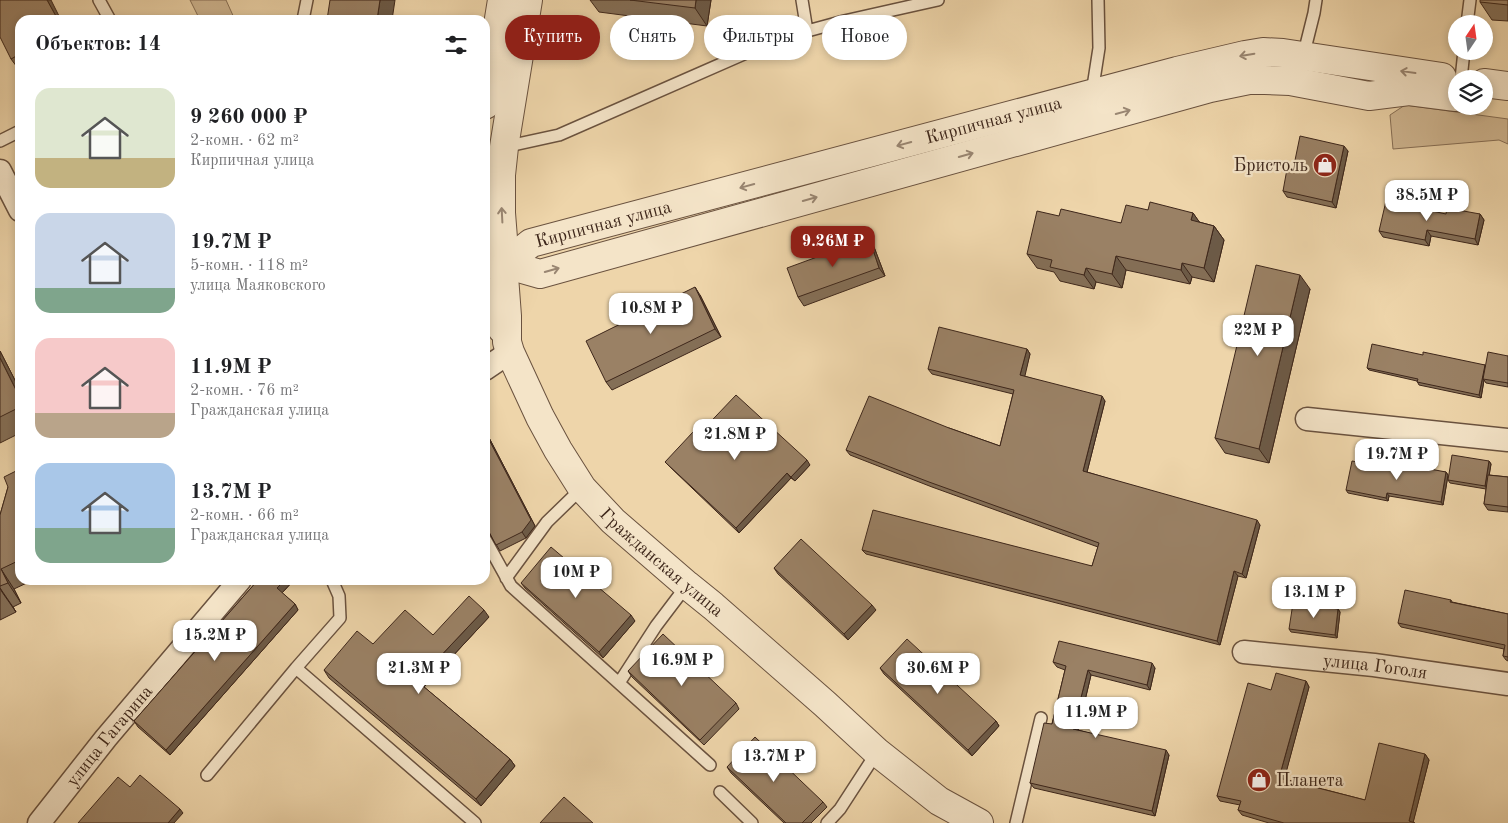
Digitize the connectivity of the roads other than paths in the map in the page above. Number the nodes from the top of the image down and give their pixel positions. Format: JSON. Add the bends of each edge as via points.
{"nodes":[{"id":1,"x":99,"y":0,"type":"edge"},
{"id":2,"x":307,"y":0,"type":"edge"},
{"id":3,"x":502,"y":0,"type":"edge"},
{"id":4,"x":528,"y":0,"type":"edge"},
{"id":5,"x":802,"y":0,"type":"edge"},
{"id":6,"x":938,"y":0,"type":"edge"},
{"id":7,"x":1098,"y":0,"type":"edge"},
{"id":8,"x":1316,"y":0,"type":"edge"},
{"id":9,"x":1470,"y":0,"type":"edge"},
{"id":10,"x":107,"y":15,"type":"edge"},
{"id":11,"x":303,"y":15,"type":"edge"},
{"id":12,"x":804,"y":15,"type":"edge"},
{"id":13,"x":1468,"y":15,"type":"edge"},
{"id":14,"x":812,"y":30,"type":"edge"},
{"id":15,"x":1303,"y":57,"type":"junction"},
{"id":16,"x":730,"y":60,"type":"edge"},
{"id":17,"x":490,"y":74,"type":"edge"},
{"id":18,"x":1448,"y":78,"type":"edge"},
{"id":19,"x":1493,"y":84,"type":"edge"},
{"id":20,"x":1508,"y":86,"type":"edge"},
{"id":21,"x":1092,"y":94,"type":"junction"},
{"id":22,"x":1448,"y":95,"type":"edge"},
{"id":23,"x":1493,"y":101,"type":"edge"},
{"id":24,"x":1508,"y":103,"type":"edge"},
{"id":25,"x":15,"y":134,"type":"edge"},
{"id":26,"x":0,"y":141,"type":"edge"},
{"id":27,"x":504,"y":147,"type":"junction"},
{"id":28,"x":0,"y":171,"type":"edge"},
{"id":29,"x":15,"y":200,"type":"edge"},
{"id":30,"x":495,"y":264,"type":"edge"},
{"id":31,"x":490,"y":303,"type":"edge"},
{"id":32,"x":508,"y":347,"type":"junction"},
{"id":33,"x":490,"y":365,"type":"edge"},
{"id":34,"x":1307,"y":419,"type":"dead end"},
{"id":35,"x":1508,"y":440,"type":"edge"},
{"id":36,"x":582,"y":488,"type":"junction"},
{"id":37,"x":490,"y":548,"type":"edge"},
{"id":38,"x":506,"y":578,"type":"junction"},
{"id":39,"x":236,"y":585,"type":"edge"},
{"id":40,"x":334,"y":585,"type":"edge"},
{"id":41,"x":686,"y":586,"type":"junction"},
{"id":42,"x":1244,"y":652,"type":"dead end"},
{"id":43,"x":296,"y":668,"type":"junction"},
{"id":44,"x":619,"y":683,"type":"junction"},
{"id":45,"x":1508,"y":684,"type":"edge"},
{"id":46,"x":1041,"y":718,"type":"dead end"},
{"id":47,"x":877,"y":752,"type":"junction"},
{"id":48,"x":710,"y":765,"type":"dead end"},
{"id":49,"x":207,"y":775,"type":"dead end"},
{"id":50,"x":720,"y":792,"type":"dead end"},
{"id":51,"x":39,"y":823,"type":"edge"},
{"id":52,"x":475,"y":823,"type":"edge"},
{"id":53,"x":752,"y":823,"type":"edge"},
{"id":54,"x":827,"y":823,"type":"edge"},
{"id":55,"x":979,"y":823,"type":"edge"},
{"id":56,"x":1016,"y":823,"type":"edge"}],
"edges":[{"from":1,"to":10,"type":"lane"},
{"from":2,"to":11,"type":"lane"},
{"from":3,"to":17,"type":"street"},
{"from":4,"to":27,"type":"street","name":"Гражданская улица"},
{"from":5,"to":12,"type":"lane"},
{"from":6,"to":14,"type":"lane"},
{"from":7,"to":21,"type":"lane","via":[[1100,48]]},
{"from":8,"to":15,"type":"lane"},
{"from":9,"to":13,"type":"lane"},
{"from":18,"to":15,"type":"street","name":"Кирпичная улица","one_way":true},
{"from":15,"to":21,"type":"street","name":"Кирпичная улица","one_way":true,"via":[[1263,52],[1245,55]]},
{"from":16,"to":27,"type":"lane","via":[[559,135]]},
{"from":19,"to":20,"type":"street"},
{"from":21,"to":30,"type":"street","name":"Кирпичная улица","one_way":true,"via":[[530,243]]},
{"from":30,"to":22,"type":"street","name":"Кирпичная улица","one_way":true,"via":[[540,274],[1201,90],[1249,80],[1290,81],[1369,96],[1409,91]]},
{"from":23,"to":24,"type":"street"},
{"from":25,"to":26,"type":"lane"},
{"from":30,"to":27,"type":"street","name":"Гражданская улица","one_way":true},
{"from":28,"to":29,"type":"street"},
{"from":30,"to":32,"type":"street","name":"Гражданская улица","via":[[504,276]]},
{"from":31,"to":32,"type":"street"},
{"from":32,"to":33,"type":"street"},
{"from":32,"to":36,"type":"street","name":"Гражданская улица","via":[[540,417]]},
{"from":34,"to":35,"type":"street"},
{"from":36,"to":38,"type":"lane","via":[[547,522]]},
{"from":36,"to":41,"type":"street","name":"Гражданская улица","via":[[613,521]]},
{"from":37,"to":38,"type":"lane"},
{"from":38,"to":44,"type":"lane"},
{"from":39,"to":51,"type":"street","name":"улица Гагарина","via":[[106,738]]},
{"from":40,"to":43,"type":"lane","via":[[339,596],[340,618]]},
{"from":41,"to":44,"type":"lane"},
{"from":41,"to":47,"type":"street","name":"Гражданская улица","via":[[713,606]]},
{"from":42,"to":45,"type":"street","name":"улица Гоголя","via":[[1374,665]]},
{"from":43,"to":49,"type":"lane"},
{"from":43,"to":52,"type":"lane"},
{"from":44,"to":48,"type":"lane"},
{"from":46,"to":56,"type":"lane"},
{"from":47,"to":54,"type":"lane","via":[[840,809]]},
{"from":47,"to":55,"type":"street","name":"Гражданская улица","via":[[939,801]]},
{"from":50,"to":53,"type":"lane"}]}
